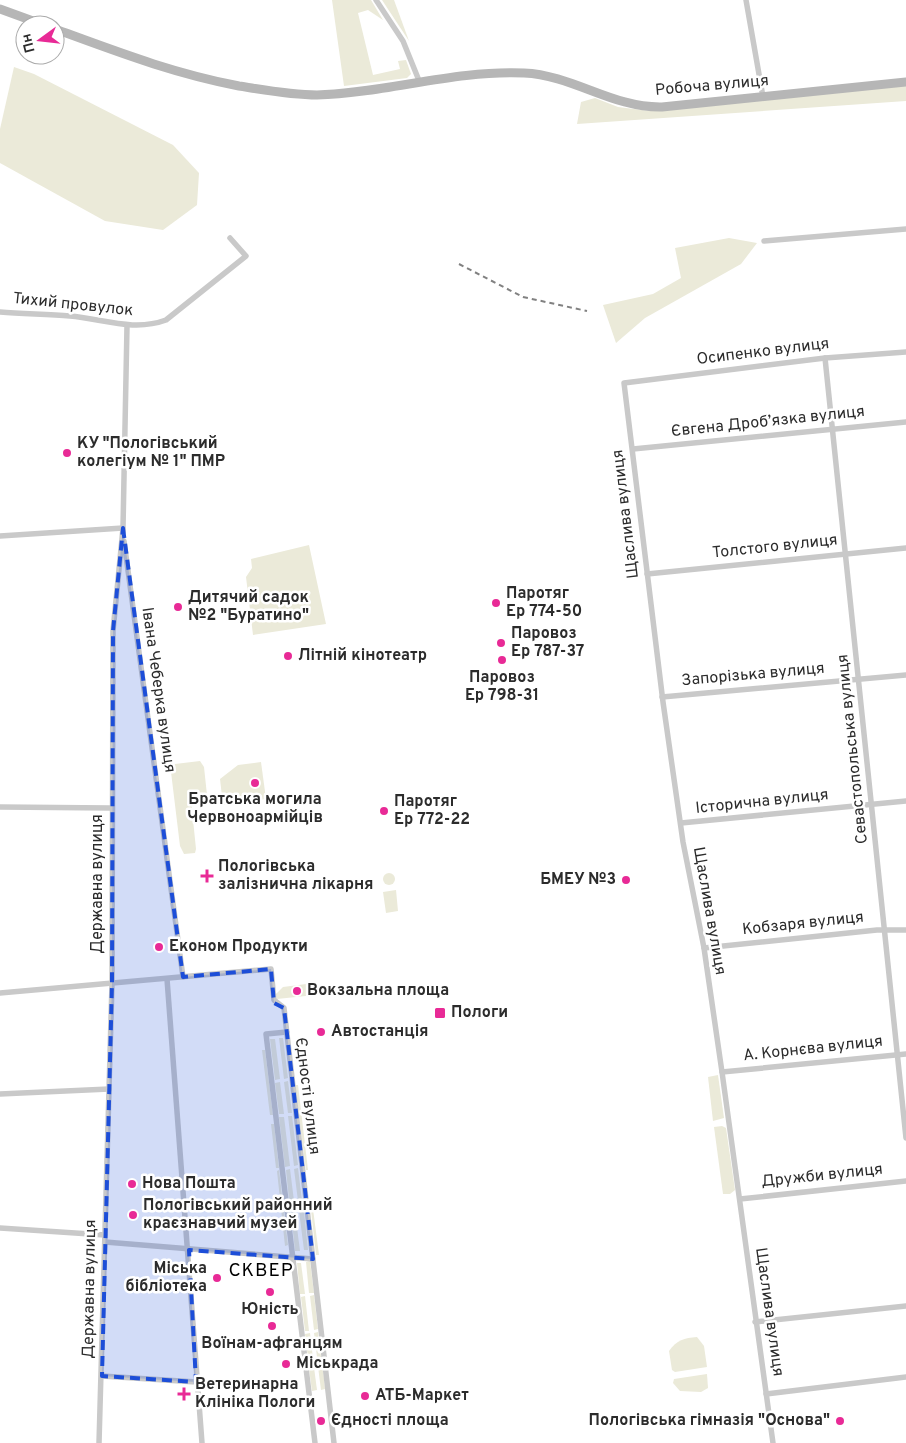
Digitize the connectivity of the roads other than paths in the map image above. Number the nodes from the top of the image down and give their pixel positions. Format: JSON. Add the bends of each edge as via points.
{"nodes":[{"id":1,"x":376,"y":0,"type":"edge"},
{"id":2,"x":746,"y":0,"type":"edge"},
{"id":3,"x":0,"y":8,"type":"edge"},
{"id":4,"x":18,"y":15,"type":"edge"},
{"id":5,"x":65,"y":33,"type":"edge"},
{"id":6,"x":906,"y":82,"type":"edge"},
{"id":7,"x":420,"y":83,"type":"junction"},
{"id":8,"x":763,"y":97,"type":"junction"},
{"id":9,"x":906,"y":229,"type":"edge"},
{"id":10,"x":230,"y":238,"type":"dead end"},
{"id":11,"x":764,"y":240,"type":"dead end"},
{"id":12,"x":0,"y":312,"type":"edge"},
{"id":13,"x":127,"y":326,"type":"junction"},
{"id":14,"x":906,"y":352,"type":"edge"},
{"id":15,"x":825,"y":358,"type":"junction"},
{"id":16,"x":624,"y":383,"type":"joint"},
{"id":17,"x":906,"y":422,"type":"edge"},
{"id":18,"x":832,"y":429,"type":"junction"},
{"id":19,"x":633,"y":449,"type":"junction"},
{"id":20,"x":123,"y":528,"type":"junction"},
{"id":21,"x":0,"y":536,"type":"edge"},
{"id":22,"x":906,"y":548,"type":"edge"},
{"id":23,"x":847,"y":554,"type":"junction"},
{"id":24,"x":647,"y":574,"type":"junction"},
{"id":25,"x":906,"y":675,"type":"edge"},
{"id":26,"x":860,"y":679,"type":"junction"},
{"id":27,"x":662,"y":697,"type":"junction"},
{"id":28,"x":906,"y":801,"type":"edge"},
{"id":29,"x":873,"y":805,"type":"junction"},
{"id":30,"x":0,"y":807,"type":"edge"},
{"id":31,"x":111,"y":808,"type":"junction"},
{"id":32,"x":681,"y":823,"type":"junction"},
{"id":33,"x":885,"y":930,"type":"junction"},
{"id":34,"x":906,"y":930,"type":"edge"},
{"id":35,"x":704,"y":948,"type":"junction"},
{"id":36,"x":183,"y":977,"type":"junction"},
{"id":37,"x":167,"y":979,"type":"junction"},
{"id":38,"x":112,"y":983,"type":"junction"},
{"id":39,"x":0,"y":992,"type":"edge"},
{"id":40,"x":287,"y":1032,"type":"junction"},
{"id":41,"x":898,"y":1054,"type":"junction"},
{"id":42,"x":906,"y":1054,"type":"edge"},
{"id":43,"x":722,"y":1072,"type":"junction"},
{"id":44,"x":109,"y":1089,"type":"junction"},
{"id":45,"x":0,"y":1094,"type":"edge"},
{"id":46,"x":906,"y":1138,"type":"edge"},
{"id":47,"x":906,"y":1181,"type":"edge"},
{"id":48,"x":740,"y":1199,"type":"junction"},
{"id":49,"x":0,"y":1228,"type":"edge"},
{"id":50,"x":105,"y":1239,"type":"junction"},
{"id":51,"x":189,"y":1250,"type":"junction"},
{"id":52,"x":294,"y":1257,"type":"junction"},
{"id":53,"x":313,"y":1259,"type":"junction"},
{"id":54,"x":906,"y":1306,"type":"edge"},
{"id":55,"x":756,"y":1322,"type":"junction"},
{"id":56,"x":102,"y":1376,"type":"junction"},
{"id":57,"x":906,"y":1377,"type":"edge"},
{"id":58,"x":196,"y":1382,"type":"junction"},
{"id":59,"x":766,"y":1394,"type":"junction"},
{"id":60,"x":99,"y":1443,"type":"edge"},
{"id":61,"x":202,"y":1443,"type":"edge"},
{"id":62,"x":315,"y":1443,"type":"edge"},
{"id":63,"x":334,"y":1443,"type":"edge"},
{"id":64,"x":773,"y":1443,"type":"edge"}],
"edges":[{"from":1,"to":7,"type":"street","via":[[403,41]]},
{"from":2,"to":8,"type":"street"},
{"from":3,"to":4,"type":"street"},
{"from":5,"to":7,"type":"street","name":"Робоча вулиця","via":[[140,61],[192,76],[262,90],[317,95]]},
{"from":6,"to":8,"type":"street","name":"Робоча вулиця"},
{"from":7,"to":8,"type":"street","name":"Робоча вулиця","via":[[496,74],[540,74],[623,103],[646,107]]},
{"from":9,"to":11,"type":"street"},
{"from":10,"to":13,"type":"street","name":"Тихий провулок","via":[[246,256],[166,320],[144,326]]},
{"from":12,"to":13,"type":"street","name":"Тихий провулок","via":[[70,316]]},
{"from":13,"to":20,"type":"street","name":"Державна вулиця"},
{"from":14,"to":15,"type":"street","name":"Осипенко вулиця"},
{"from":15,"to":16,"type":"street","name":"Осипенко вулиця"},
{"from":15,"to":18,"type":"street","name":"Севастопольська вулиця"},
{"from":16,"to":19,"type":"street","name":"Щаслива вулиця"},
{"from":17,"to":18,"type":"street","name":"Євгена Дроб’язка вулиця"},
{"from":18,"to":19,"type":"street","name":"Євгена Дроб’язка вулиця"},
{"from":18,"to":23,"type":"street","name":"Севастопольська вулиця"},
{"from":19,"to":24,"type":"street","name":"Щаслива вулиця"},
{"from":20,"to":21,"type":"street"},
{"from":20,"to":31,"type":"street","name":"Державна вулиця","via":[[113,632]]},
{"from":20,"to":36,"type":"street","name":"Івана Чеберка вулиця"},
{"from":22,"to":23,"type":"street","name":"Толстого вулиця"},
{"from":23,"to":24,"type":"street","name":"Толстого вулиця"},
{"from":23,"to":26,"type":"street","name":"Севастопольська вулиця"},
{"from":24,"to":27,"type":"street","name":"Щаслива вулиця"},
{"from":25,"to":26,"type":"street","name":"Запорізька вулиця"},
{"from":26,"to":27,"type":"street","name":"Запорізька вулиця"},
{"from":26,"to":29,"type":"street","name":"Севастопольська вулиця"},
{"from":27,"to":32,"type":"street","name":"Щаслива вулиця"},
{"from":28,"to":29,"type":"street","name":"Історична вулиця"},
{"from":29,"to":32,"type":"street","name":"Історична вулиця"},
{"from":29,"to":33,"type":"street","name":"Севастопольська вулиця"},
{"from":30,"to":31,"type":"street"},
{"from":31,"to":38,"type":"street","name":"Державна вулиця"},
{"from":32,"to":35,"type":"street","name":"Щаслива вулиця"},
{"from":33,"to":34,"type":"street","name":"Кобзаря вулиця"},
{"from":33,"to":35,"type":"street","name":"Кобзаря вулиця"},
{"from":33,"to":41,"type":"street","name":"Севастопольська вулиця"},
{"from":35,"to":43,"type":"street","name":"Щаслива вулиця"},
{"from":36,"to":37,"type":"street"},
{"from":36,"to":40,"type":"street","via":[[271,969],[274,1000],[284,1008]]},
{"from":37,"to":38,"type":"street"},
{"from":37,"to":51,"type":"street"},
{"from":38,"to":39,"type":"street"},
{"from":38,"to":44,"type":"street","name":"Державна вулиця"},
{"from":40,"to":52,"type":"street","name":"Єдності вулиця","via":[[266,1034]]},
{"from":40,"to":53,"type":"street","name":"Єдності вулиця"},
{"from":41,"to":42,"type":"street","name":"А. Корнєва вулиця"},
{"from":41,"to":43,"type":"street","name":"А. Корнєва вулиця"},
{"from":41,"to":46,"type":"street","name":"Севастопольська вулиця"},
{"from":43,"to":48,"type":"street","name":"Щаслива вулиця"},
{"from":44,"to":45,"type":"street"},
{"from":44,"to":50,"type":"street","name":"Державна вулиця"},
{"from":47,"to":48,"type":"street","name":"Дружби вулиця"},
{"from":48,"to":55,"type":"street","name":"Щаслива вулиця"},
{"from":49,"to":50,"type":"street"},
{"from":50,"to":51,"type":"street"},
{"from":50,"to":56,"type":"street","name":"Державна вулиця"},
{"from":51,"to":52,"type":"street"},
{"from":51,"to":58,"type":"street"},
{"from":52,"to":53,"type":"street"},
{"from":52,"to":62,"type":"street","name":"Єдності вулиця"},
{"from":53,"to":63,"type":"street","name":"Єдності вулиця"},
{"from":54,"to":55,"type":"street"},
{"from":55,"to":59,"type":"street","name":"Щаслива вулиця"},
{"from":56,"to":58,"type":"street"},
{"from":56,"to":60,"type":"street","name":"Державна вулиця"},
{"from":57,"to":59,"type":"street"},
{"from":58,"to":61,"type":"street"},
{"from":59,"to":64,"type":"street","name":"Щаслива вулиця"}]}
